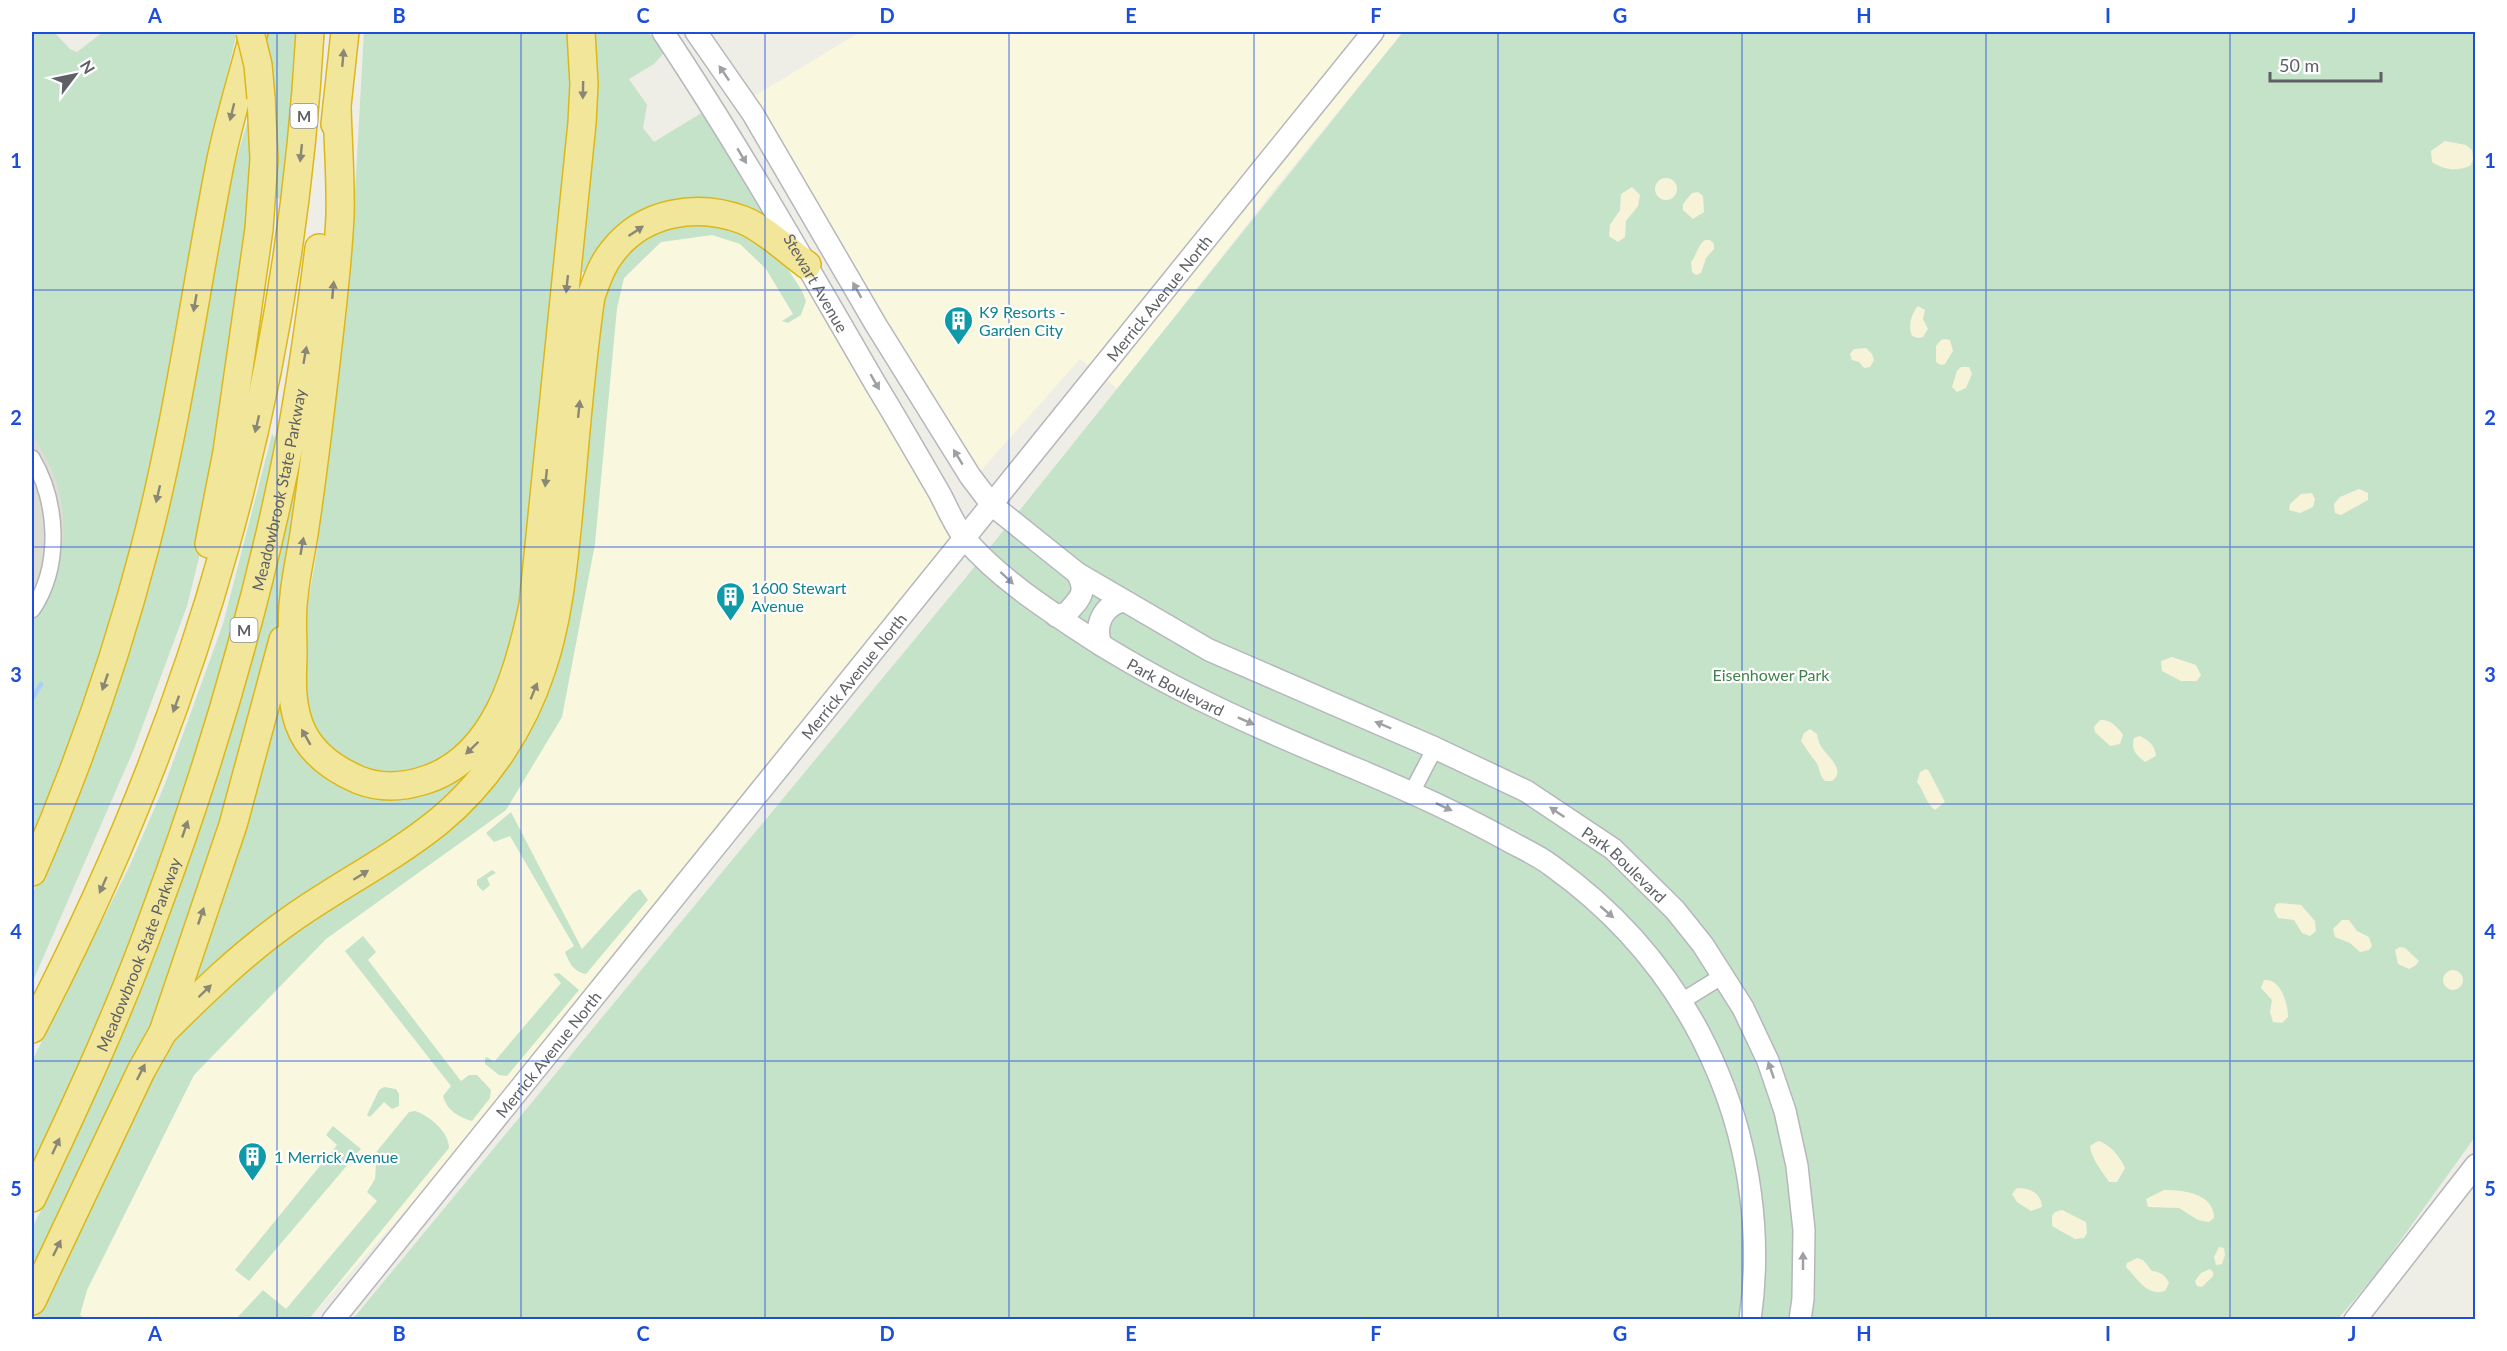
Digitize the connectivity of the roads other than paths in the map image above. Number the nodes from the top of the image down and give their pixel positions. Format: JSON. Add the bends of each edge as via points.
{"nodes":[{"id":1,"x":252,"y":32,"type":"edge"},
{"id":2,"x":310,"y":32,"type":"edge"},
{"id":3,"x":345,"y":32,"type":"edge"},
{"id":4,"x":581,"y":32,"type":"edge"},
{"id":5,"x":663,"y":32,"type":"edge"},
{"id":6,"x":696,"y":32,"type":"edge"},
{"id":7,"x":1373,"y":32,"type":"edge"},
{"id":8,"x":337,"y":106,"type":"junction"},
{"id":9,"x":712,"y":106,"type":"junction"},
{"id":10,"x":753,"y":114,"type":"junction"},
{"id":11,"x":788,"y":173,"type":"junction"},
{"id":12,"x":775,"y":210,"type":"junction"},
{"id":13,"x":807,"y":266,"type":"junction"},
{"id":14,"x":32,"y":458,"type":"edge"},
{"id":15,"x":992,"y":505,"type":"junction"},
{"id":16,"x":964,"y":538,"type":"junction"},
{"id":17,"x":1077,"y":573,"type":"junction"},
{"id":18,"x":293,"y":598,"type":"junction"},
{"id":19,"x":1123,"y":601,"type":"junction"},
{"id":20,"x":32,"y":610,"type":"edge"},
{"id":21,"x":1056,"y":616,"type":"junction"},
{"id":22,"x":1101,"y":645,"type":"junction"},
{"id":23,"x":195,"y":649,"type":"junction"},
{"id":24,"x":1435,"y":748,"type":"junction"},
{"id":25,"x":1412,"y":792,"type":"junction"},
{"id":26,"x":32,"y":872,"type":"edge"},
{"id":27,"x":1724,"y":975,"type":"junction"},
{"id":28,"x":1682,"y":1001,"type":"junction"},
{"id":29,"x":32,"y":1029,"type":"edge"},
{"id":30,"x":163,"y":1032,"type":"junction"},
{"id":31,"x":2475,"y":1165,"type":"edge"},
{"id":32,"x":32,"y":1198,"type":"edge"},
{"id":33,"x":32,"y":1301,"type":"edge"},
{"id":34,"x":333,"y":1320,"type":"edge"},
{"id":35,"x":1750,"y":1320,"type":"edge"},
{"id":36,"x":1800,"y":1320,"type":"edge"},
{"id":37,"x":2355,"y":1320,"type":"edge"}],
"edges":[{"from":1,"to":23,"type":"highway","bridge":true,"via":[[264,159],[259,229],[227,452],[203,568]]},
{"from":1,"to":26,"type":"highway","one_way":true,"via":[[221,162],[178,399],[146,546],[118,645],[74,771]]},
{"from":2,"to":23,"type":"highway","name":"Meadowbrook State Parkway","number":"M","one_way":true,"via":[[297,190],[281,300],[261,407],[220,569]]},
{"from":8,"to":3,"type":"highway","name":"Meadowbrook State Parkway","number":"M","one_way":true},
{"from":4,"to":18,"type":"highway","one_way":true,"via":[[582,123],[533,605],[511,689],[481,740],[453,767],[410,785],[364,782],[341,773],[311,746],[292,700]]},
{"from":5,"to":9,"type":"main road","name":"Stewart Avenue"},
{"from":10,"to":6,"type":"main road","name":"Stewart Avenue","one_way":true},
{"from":7,"to":15,"type":"main road","name":"Merrick Avenue North"},
{"from":18,"to":8,"type":"highway","one_way":true,"via":[[328,344],[340,215]]},
{"from":32,"to":8,"type":"highway","name":"Meadowbrook State Parkway","number":"M","one_way":true,"via":[[92,1069],[155,915],[229,690],[290,441],[307,342]]},
{"from":9,"to":10,"type":"main road"},
{"from":9,"to":12,"type":"main road","name":"Stewart Avenue","one_way":true},
{"from":10,"to":11,"type":"main road","name":"Stewart Avenue"},
{"from":11,"to":12,"type":"main road"},
{"from":15,"to":11,"type":"main road","name":"Stewart Avenue","one_way":true,"via":[[888,343]]},
{"from":12,"to":13,"type":"main road","name":"Stewart Avenue"},
{"from":13,"to":16,"type":"main road","name":"Stewart Avenue","one_way":true},
{"from":30,"to":13,"type":"highway","one_way":true,"via":[[262,940],[439,822],[491,767],[518,725],[543,667],[553,625],[564,562],[591,296],[602,267],[614,250],[634,231],[660,217],[698,210],[752,224]]},
{"from":14,"to":20,"type":"street","via":[[43,476],[50,501],[53,540],[50,568]]},
{"from":15,"to":16,"type":"main road","name":"Merrick Avenue North"},
{"from":15,"to":17,"type":"main road","name":"Park Boulevard"},
{"from":16,"to":21,"type":"main road","name":"Park Boulevard","one_way":true,"via":[[1018,588]]},
{"from":16,"to":34,"type":"main road","name":"Merrick Avenue North"},
{"from":17,"to":19,"type":"main road","name":"Park Boulevard"},
{"from":17,"to":21,"type":"main road","via":[[1083,591],[1067,613]]},
{"from":30,"to":18,"type":"highway","one_way":true,"via":[[233,825]]},
{"from":19,"to":22,"type":"main road","via":[[1109,607],[1102,618],[1097,628]]},
{"from":24,"to":19,"type":"main road","name":"Park Boulevard","one_way":true,"via":[[1209,650]]},
{"from":21,"to":22,"type":"main road","name":"Park Boulevard"},
{"from":22,"to":25,"type":"main road","name":"Park Boulevard","one_way":true,"via":[[1243,719]]},
{"from":23,"to":29,"type":"highway","name":"Meadowbrook State Parkway","number":"M","one_way":true,"via":[[159,752],[116,855]]},
{"from":24,"to":25,"type":"street"},
{"from":27,"to":24,"type":"main road","name":"Park Boulevard","one_way":true,"via":[[1675,910],[1613,849],[1526,791]]},
{"from":25,"to":28,"type":"main road","name":"Park Boulevard","one_way":true,"via":[[1550,864],[1613,916],[1652,959]]},
{"from":27,"to":28,"type":"street"},
{"from":36,"to":27,"type":"main road","name":"Park Boulevard","one_way":true,"via":[[1804,1230],[1797,1166],[1785,1111],[1768,1061]]},
{"from":28,"to":35,"type":"main road","name":"Park Boulevard","via":[[1730,1102],[1746,1162],[1754,1223]]},
{"from":33,"to":30,"type":"highway","one_way":true},
{"from":31,"to":37,"type":"main road"}]}
